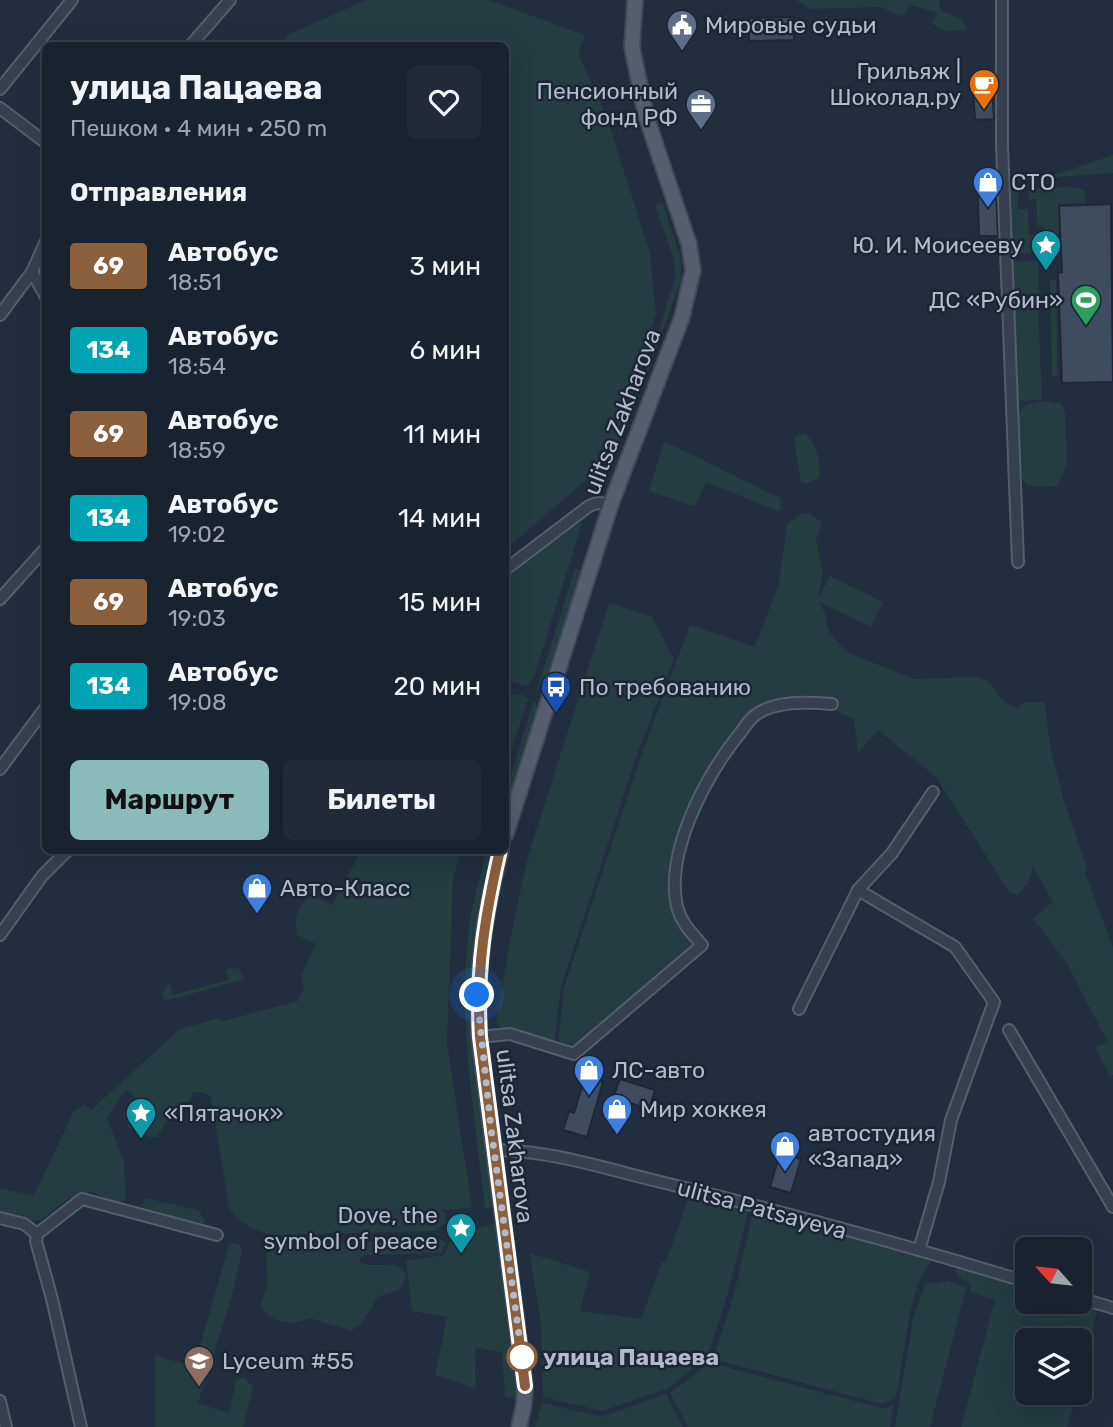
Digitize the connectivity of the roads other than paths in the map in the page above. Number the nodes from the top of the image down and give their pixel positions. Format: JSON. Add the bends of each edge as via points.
{"nodes":[{"id":1,"x":72,"y":0,"type":"edge"},
{"id":2,"x":230,"y":0,"type":"edge"},
{"id":3,"x":635,"y":0,"type":"edge"},
{"id":4,"x":1002,"y":0,"type":"edge"},
{"id":5,"x":193,"y":42,"type":"edge"},
{"id":6,"x":0,"y":89,"type":"edge"},
{"id":7,"x":0,"y":108,"type":"edge"},
{"id":8,"x":42,"y":139,"type":"edge"},
{"id":9,"x":42,"y":250,"type":"edge"},
{"id":10,"x":32,"y":272,"type":"junction"},
{"id":11,"x":42,"y":290,"type":"edge"},
{"id":12,"x":0,"y":315,"type":"edge"},
{"id":13,"x":611,"y":504,"type":"junction"},
{"id":14,"x":42,"y":552,"type":"edge"},
{"id":15,"x":1018,"y":562,"type":"dead end"},
{"id":16,"x":509,"y":567,"type":"edge"},
{"id":17,"x":0,"y":599,"type":"edge"},
{"id":18,"x":832,"y":704,"type":"dead end"},
{"id":19,"x":42,"y":712,"type":"edge"},
{"id":20,"x":0,"y":769,"type":"edge"},
{"id":21,"x":933,"y":792,"type":"dead end"},
{"id":22,"x":509,"y":825,"type":"edge"},
{"id":23,"x":64,"y":854,"type":"edge"},
{"id":24,"x":499,"y":854,"type":"edge"},
{"id":25,"x":858,"y":890,"type":"junction"},
{"id":26,"x":0,"y":935,"type":"edge"},
{"id":27,"x":799,"y":1009,"type":"dead end"},
{"id":28,"x":1009,"y":1030,"type":"dead end"},
{"id":29,"x":480,"y":1037,"type":"junction"},
{"id":30,"x":494,"y":1150,"type":"junction"},
{"id":31,"x":1113,"y":1207,"type":"edge"},
{"id":32,"x":0,"y":1218,"type":"edge"},
{"id":33,"x":37,"y":1234,"type":"junction"},
{"id":34,"x":217,"y":1236,"type":"dead end"},
{"id":35,"x":919,"y":1250,"type":"junction"},
{"id":36,"x":1015,"y":1278,"type":"edge"},
{"id":37,"x":1092,"y":1302,"type":"edge"},
{"id":38,"x":1113,"y":1308,"type":"edge"},
{"id":39,"x":0,"y":1401,"type":"edge"},
{"id":40,"x":6,"y":1427,"type":"edge"},
{"id":41,"x":81,"y":1427,"type":"edge"},
{"id":42,"x":519,"y":1427,"type":"edge"}],
"edges":[{"from":1,"to":6,"type":"street"},
{"from":2,"to":5,"type":"street"},
{"from":3,"to":13,"type":"main road","name":"ulitsa Zakharova","via":[[632,47],[646,116],[689,244],[693,270],[682,317]]},
{"from":4,"to":15,"type":"street","via":[[1002,145]]},
{"from":7,"to":8,"type":"street"},
{"from":9,"to":10,"type":"street"},
{"from":10,"to":11,"type":"street"},
{"from":10,"to":12,"type":"street"},
{"from":13,"to":16,"type":"street","via":[[589,506]]},
{"from":13,"to":22,"type":"main road","name":"ulitsa Zakharova"},
{"from":14,"to":17,"type":"street"},
{"from":18,"to":29,"type":"street","via":[[796,701],[755,715],[716,763],[689,822],[675,877],[678,911],[702,945],[574,1054],[509,1034]]},
{"from":19,"to":20,"type":"street"},
{"from":21,"to":25,"type":"street","via":[[892,853]]},
{"from":23,"to":26,"type":"street","via":[[42,876]]},
{"from":24,"to":29,"type":"main road","name":"ulitsa Zakharova","via":[[482,934],[477,995]]},
{"from":25,"to":27,"type":"street"},
{"from":25,"to":35,"type":"street","via":[[955,947],[994,1002],[951,1120]]},
{"from":28,"to":31,"type":"street"},
{"from":29,"to":30,"type":"main road","name":"ulitsa Zakharova"},
{"from":30,"to":35,"type":"street","name":"ulitsa Patsayeva","via":[[526,1150]]},
{"from":30,"to":42,"type":"main road","name":"ulitsa Zakharova","via":[[525,1386]]},
{"from":32,"to":33,"type":"street","via":[[24,1224]]},
{"from":33,"to":34,"type":"street","via":[[82,1199]]},
{"from":33,"to":41,"type":"street"},
{"from":35,"to":36,"type":"street","name":"ulitsa Patsayeva"},
{"from":37,"to":38,"type":"street"},
{"from":39,"to":40,"type":"street"}]}
